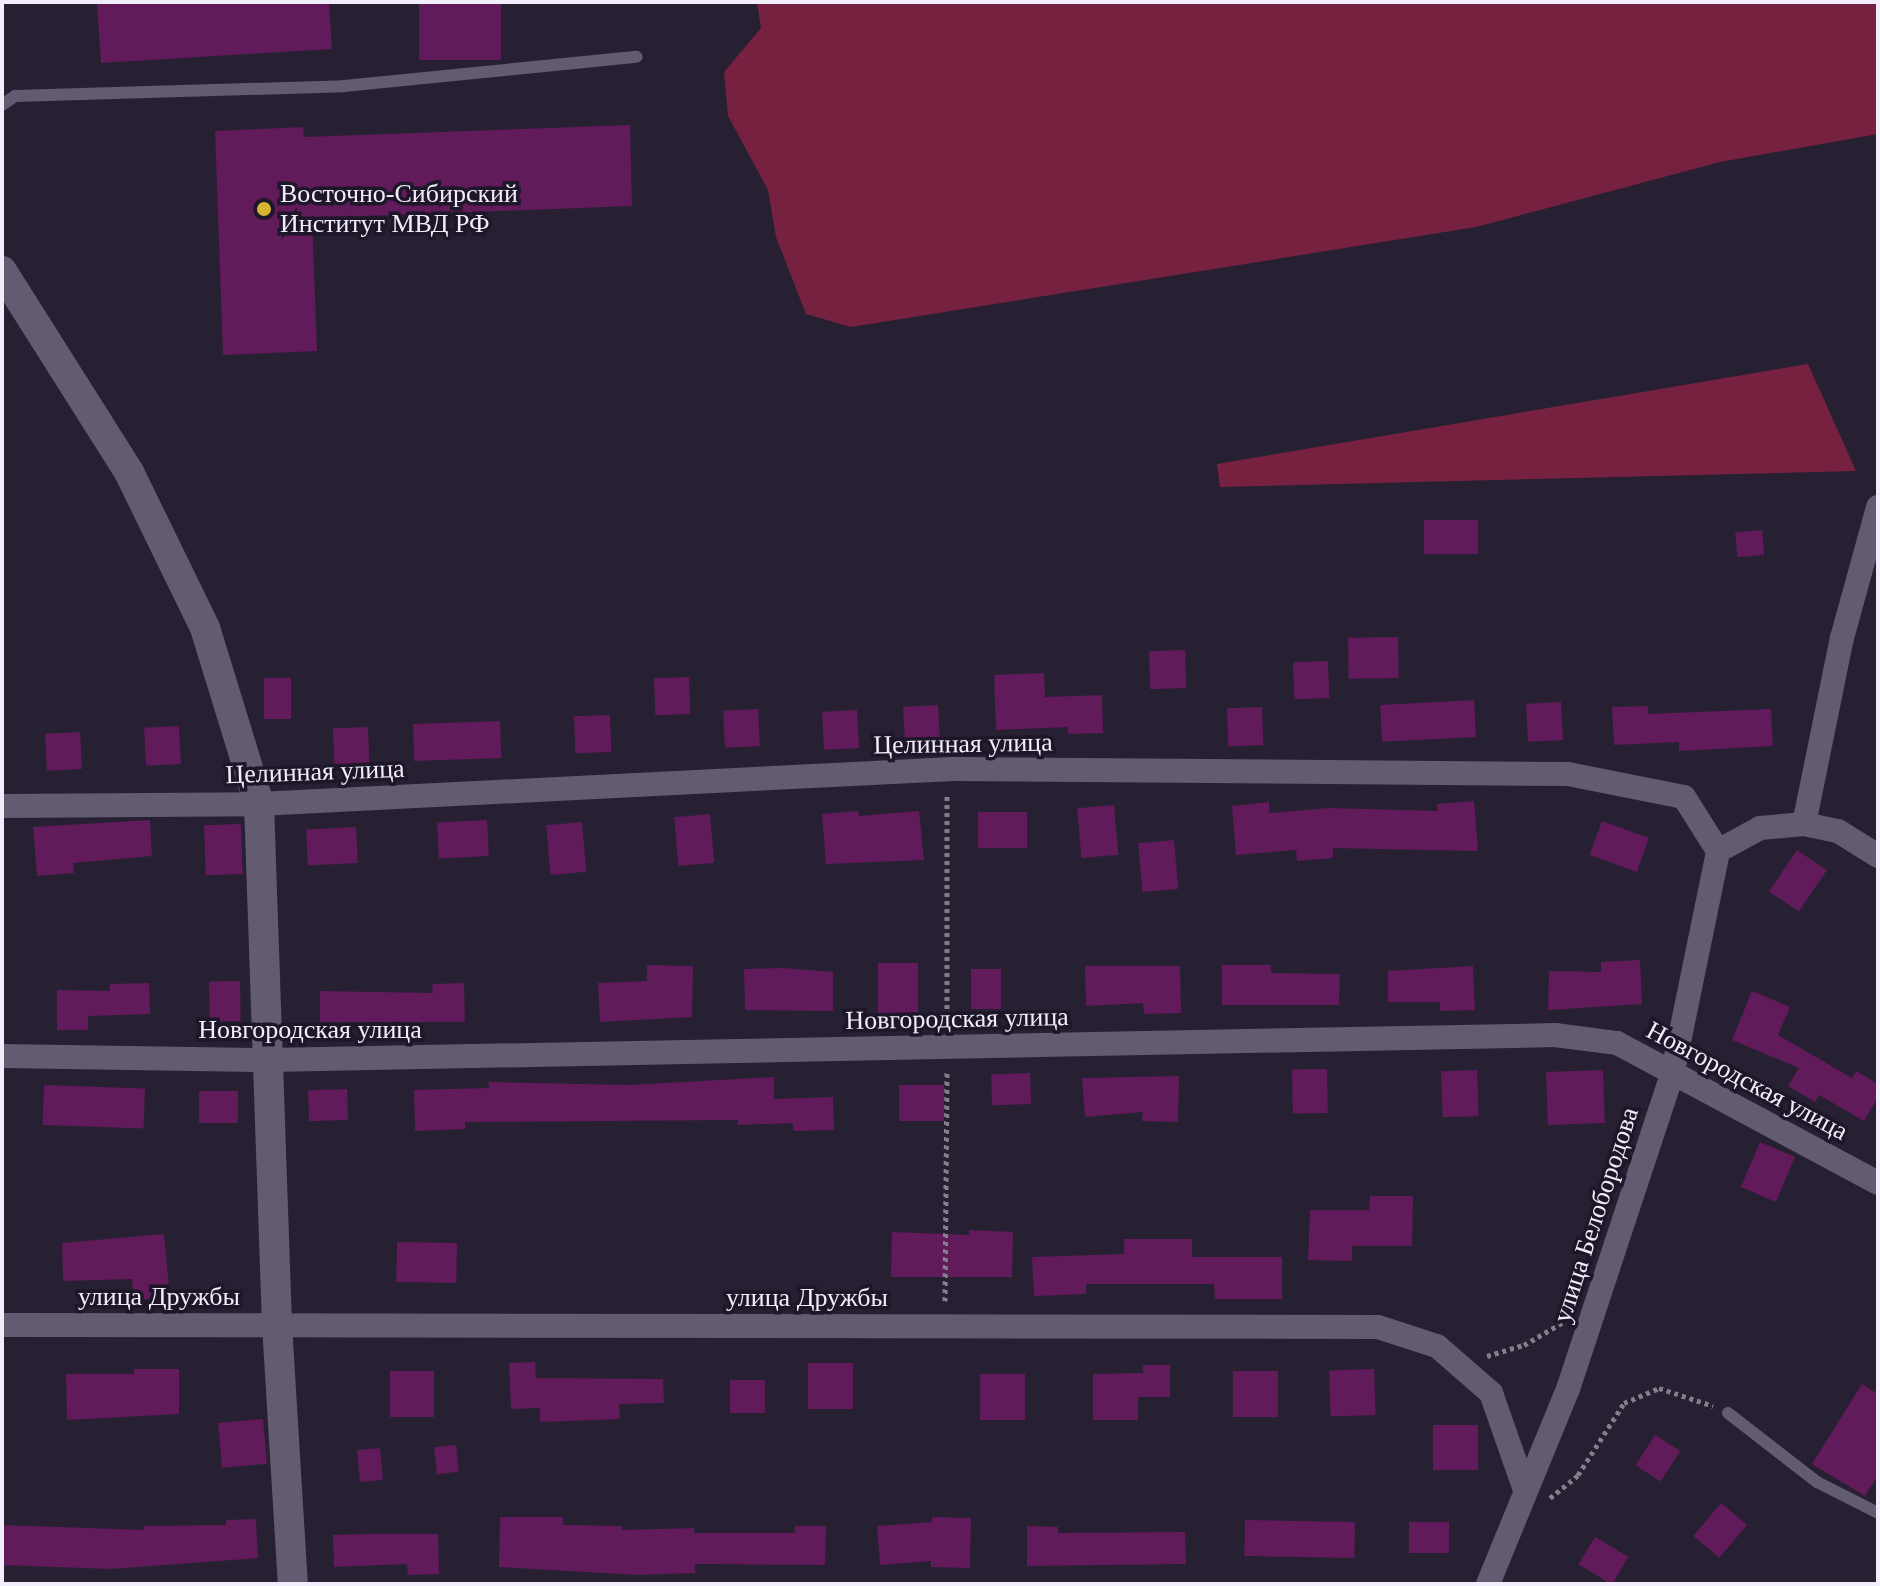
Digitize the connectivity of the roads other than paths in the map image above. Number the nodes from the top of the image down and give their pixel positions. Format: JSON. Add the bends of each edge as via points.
{"nodes":[{"id":1,"x":637,"y":57,"type":"dead end"},
{"id":2,"x":2,"y":105,"type":"edge"},
{"id":3,"x":2,"y":271,"type":"edge"},
{"id":4,"x":1878,"y":507,"type":"edge"},
{"id":5,"x":259,"y":804,"type":"junction"},
{"id":6,"x":2,"y":806,"type":"edge"},
{"id":7,"x":1804,"y":824,"type":"junction"},
{"id":8,"x":1718,"y":851,"type":"junction"},
{"id":9,"x":1878,"y":856,"type":"edge"},
{"id":10,"x":2,"y":1056,"type":"edge"},
{"id":11,"x":270,"y":1060,"type":"junction"},
{"id":12,"x":1673,"y":1071,"type":"junction"},
{"id":13,"x":1878,"y":1183,"type":"edge"},
{"id":14,"x":2,"y":1325,"type":"edge"},
{"id":15,"x":277,"y":1325,"type":"junction"},
{"id":16,"x":1728,"y":1413,"type":"road end"},
{"id":17,"x":1524,"y":1487,"type":"junction"},
{"id":18,"x":1878,"y":1513,"type":"edge"},
{"id":19,"x":293,"y":1584,"type":"edge"},
{"id":20,"x":1488,"y":1584,"type":"edge"}],
"edges":[{"from":1,"to":2,"type":"lane","via":[[344,86],[15,96]]},
{"from":3,"to":5,"type":"street","via":[[129,472],[205,628]]},
{"from":4,"to":7,"type":"street","via":[[1842,638]]},
{"from":5,"to":6,"type":"street","name":"Целинная улица"},
{"from":5,"to":8,"type":"street","name":"Целинная улица","via":[[953,769],[1568,774],[1684,797]]},
{"from":5,"to":11,"type":"street"},
{"from":7,"to":8,"type":"street","via":[[1760,828]]},
{"from":7,"to":9,"type":"street","via":[[1838,831]]},
{"from":8,"to":12,"type":"street","name":"улица Белобородова"},
{"from":10,"to":11,"type":"street","name":"Новгородская улица"},
{"from":11,"to":12,"type":"street","name":"Новгородская улица","via":[[1555,1035],[1617,1043]]},
{"from":11,"to":15,"type":"street"},
{"from":12,"to":13,"type":"street","name":"Новгородская улица"},
{"from":12,"to":17,"type":"street","name":"улица Белобородова","via":[[1568,1389]]},
{"from":14,"to":15,"type":"street","name":"улица Дружбы"},
{"from":15,"to":17,"type":"street","name":"улица Дружбы","via":[[1378,1327],[1437,1346],[1491,1393]]},
{"from":15,"to":19,"type":"street"},
{"from":16,"to":18,"type":"lane","via":[[1817,1482]]},
{"from":17,"to":20,"type":"street","name":"улица Белобородова"}]}
